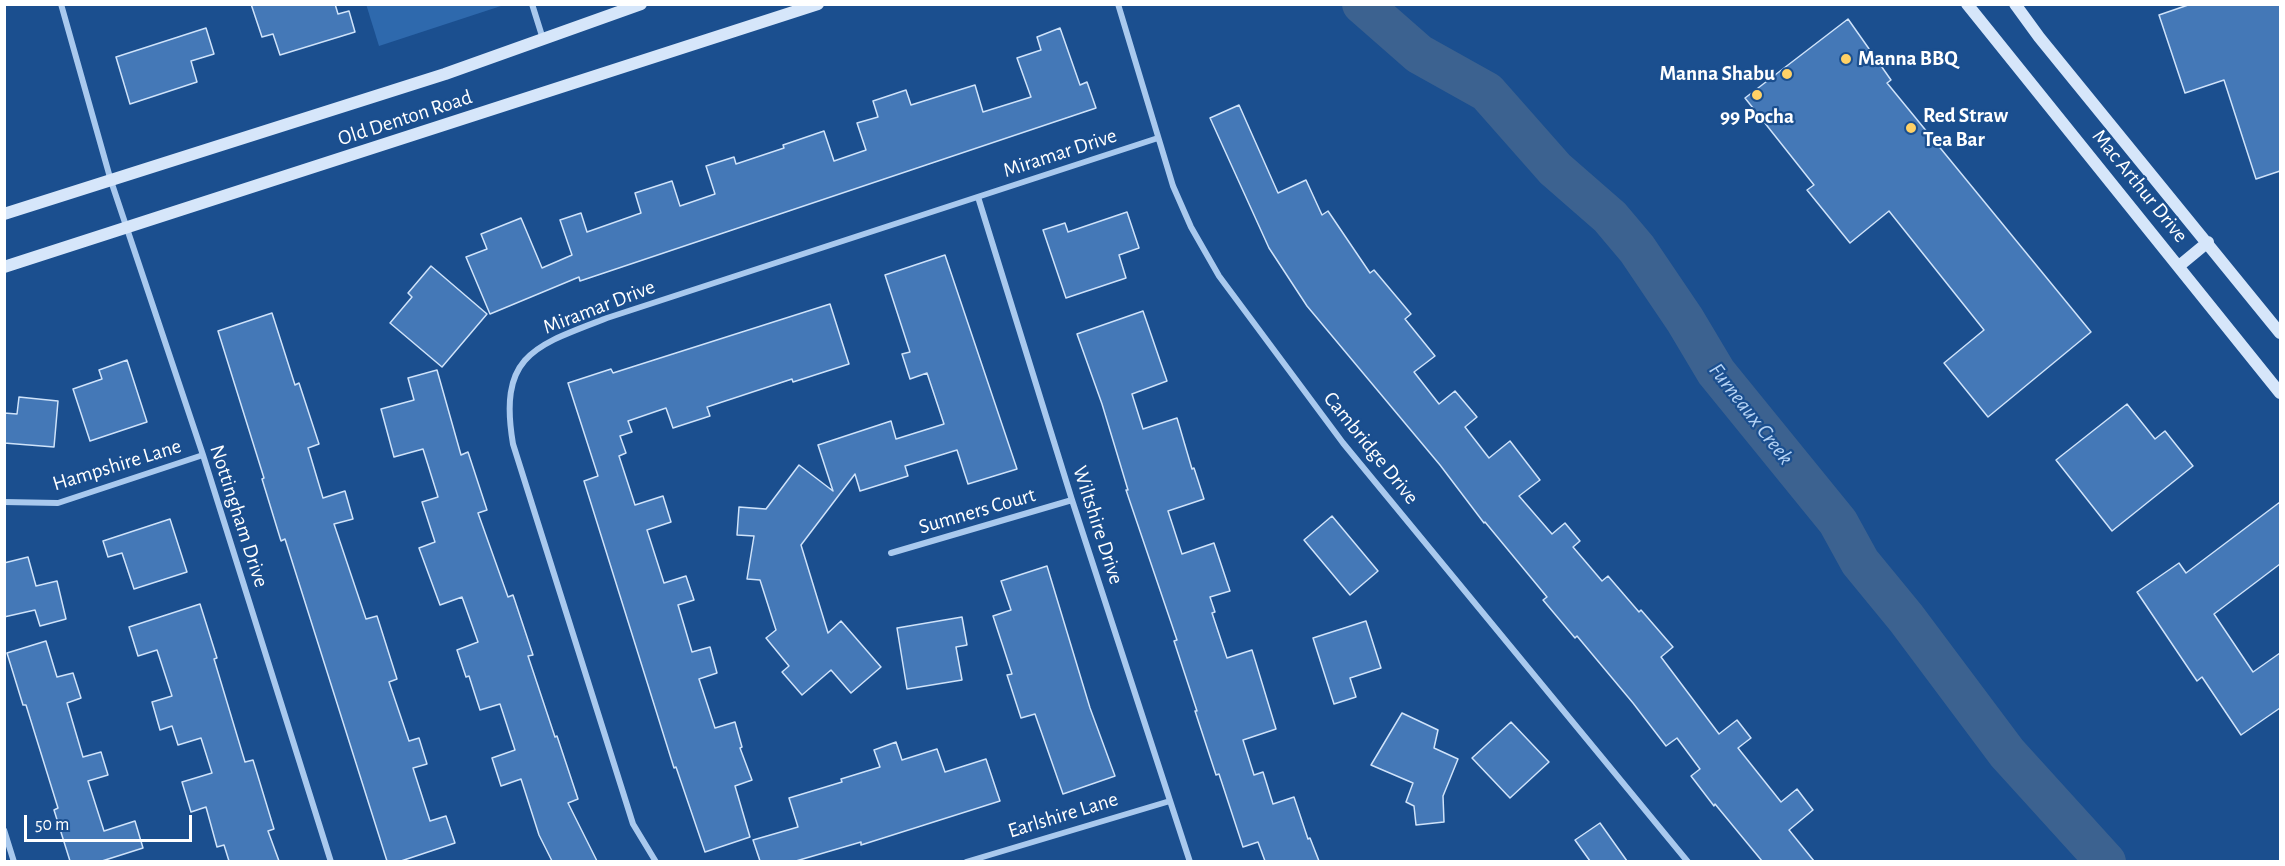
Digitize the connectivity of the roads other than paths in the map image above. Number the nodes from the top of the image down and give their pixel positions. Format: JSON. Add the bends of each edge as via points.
{"nodes":[{"id":1,"x":61,"y":4,"type":"edge"},
{"id":2,"x":532,"y":4,"type":"edge"},
{"id":3,"x":641,"y":4,"type":"edge"},
{"id":4,"x":818,"y":4,"type":"edge"},
{"id":5,"x":1118,"y":4,"type":"edge"},
{"id":6,"x":1967,"y":4,"type":"edge"},
{"id":7,"x":2015,"y":4,"type":"edge"},
{"id":8,"x":543,"y":39,"type":"junction"},
{"id":9,"x":1158,"y":138,"type":"junction"},
{"id":10,"x":111,"y":181,"type":"junction"},
{"id":11,"x":978,"y":197,"type":"junction"},
{"id":12,"x":4,"y":214,"type":"edge"},
{"id":13,"x":126,"y":229,"type":"junction"},
{"id":14,"x":2208,"y":242,"type":"junction"},
{"id":15,"x":2179,"y":266,"type":"junction"},
{"id":16,"x":4,"y":267,"type":"edge"},
{"id":17,"x":2280,"y":333,"type":"edge"},
{"id":18,"x":2280,"y":393,"type":"edge"},
{"id":19,"x":203,"y":455,"type":"junction"},
{"id":20,"x":1072,"y":500,"type":"junction"},
{"id":21,"x":4,"y":502,"type":"edge"},
{"id":22,"x":891,"y":553,"type":"dead end"},
{"id":23,"x":1170,"y":801,"type":"junction"},
{"id":24,"x":4,"y":830,"type":"edge"},
{"id":25,"x":14,"y":861,"type":"edge"},
{"id":26,"x":332,"y":861,"type":"edge"},
{"id":27,"x":656,"y":861,"type":"edge"},
{"id":28,"x":966,"y":861,"type":"edge"},
{"id":29,"x":1190,"y":861,"type":"edge"},
{"id":30,"x":1688,"y":861,"type":"edge"}],
"edges":[{"from":1,"to":10,"type":"street","name":"Nottingham Drive"},
{"from":2,"to":8,"type":"street"},
{"from":3,"to":8,"type":"main road","name":"Old Denton Road"},
{"from":4,"to":13,"type":"main road","name":"Old Denton Road"},
{"from":5,"to":9,"type":"street","name":"Cambridge Drive"},
{"from":6,"to":15,"type":"main road","name":"Mac Arthur Drive"},
{"from":7,"to":14,"type":"main road","name":"Mac Arthur Drive"},
{"from":8,"to":10,"type":"main road","name":"Old Denton Road"},
{"from":9,"to":11,"type":"street","name":"Miramar Drive"},
{"from":9,"to":30,"type":"street","name":"Cambridge Drive","via":[[1191,227],[1219,276],[1343,443]]},
{"from":10,"to":12,"type":"main road","name":"Old Denton Road"},
{"from":10,"to":13,"type":"street","name":"Nottingham Drive"},
{"from":11,"to":20,"type":"street","name":"Wiltshire Drive"},
{"from":11,"to":27,"type":"street","name":"Miramar Drive","via":[[607,318],[557,337],[520,365],[513,381],[508,415],[513,444],[633,824]]},
{"from":13,"to":16,"type":"main road","name":"Old Denton Road"},
{"from":13,"to":19,"type":"street","name":"Nottingham Drive"},
{"from":14,"to":15,"type":"main road"},
{"from":14,"to":17,"type":"main road","name":"Mac Arthur Drive"},
{"from":15,"to":18,"type":"main road","name":"Mac Arthur Drive"},
{"from":19,"to":21,"type":"street","name":"Hampshire Lane","via":[[58,503]]},
{"from":19,"to":26,"type":"street","name":"Nottingham Drive"},
{"from":20,"to":22,"type":"street","name":"Sumners Court"},
{"from":20,"to":23,"type":"street","name":"Wiltshire Drive"},
{"from":23,"to":28,"type":"street","name":"Earlshire Lane"},
{"from":23,"to":29,"type":"street","name":"Wiltshire Drive"},
{"from":24,"to":25,"type":"street"}]}
